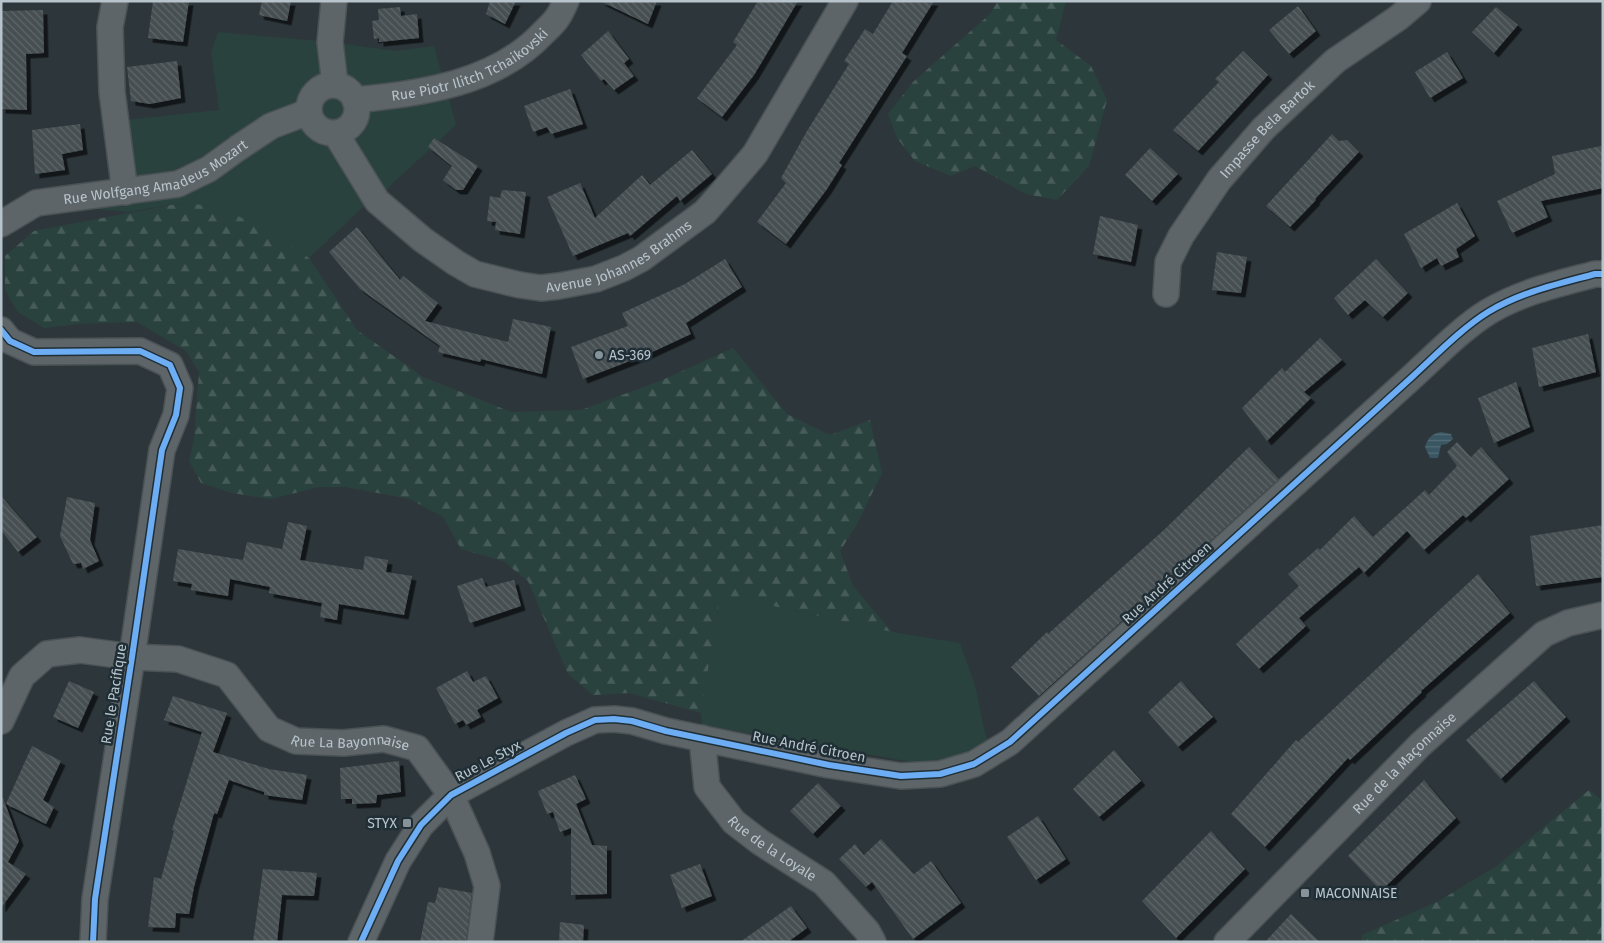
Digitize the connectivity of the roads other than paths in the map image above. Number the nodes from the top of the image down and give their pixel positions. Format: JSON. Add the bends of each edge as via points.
{"nodes":[{"id":1,"x":115,"y":1,"type":"edge"},
{"id":2,"x":334,"y":1,"type":"edge"},
{"id":3,"x":566,"y":1,"type":"edge"},
{"id":4,"x":845,"y":1,"type":"edge"},
{"id":5,"x":1418,"y":1,"type":"edge"},
{"id":6,"x":335,"y":85,"type":"junction"},
{"id":7,"x":355,"y":100,"type":"junction"},
{"id":8,"x":308,"y":112,"type":"junction"},
{"id":9,"x":336,"y":134,"type":"junction"},
{"id":10,"x":125,"y":192,"type":"junction"},
{"id":11,"x":1,"y":224,"type":"edge"},
{"id":12,"x":1603,"y":274,"type":"edge"},
{"id":13,"x":1166,"y":294,"type":"dead end"},
{"id":14,"x":1,"y":330,"type":"edge"},
{"id":15,"x":1603,"y":615,"type":"edge"},
{"id":16,"x":132,"y":657,"type":"junction"},
{"id":17,"x":1,"y":721,"type":"edge"},
{"id":18,"x":702,"y":738,"type":"junction"},
{"id":19,"x":451,"y":795,"type":"junction"},
{"id":20,"x":94,"y":942,"type":"edge"},
{"id":21,"x":361,"y":942,"type":"edge"},
{"id":22,"x":480,"y":942,"type":"edge"},
{"id":23,"x":873,"y":942,"type":"edge"},
{"id":24,"x":1227,"y":942,"type":"edge"}],
"edges":[{"from":1,"to":10,"type":"street","via":[[110,27],[112,92]]},
{"from":2,"to":6,"type":"street","via":[[330,42]]},
{"from":3,"to":7,"type":"street","name":"Rue Piotr Ilitch Tchaikovski","via":[[557,19],[533,44],[479,76],[443,87]]},
{"from":4,"to":9,"type":"street","name":"Avenue Johannes Brahms","via":[[755,154],[720,196],[705,212],[652,251],[624,268],[596,278],[541,288],[475,274],[423,240],[377,201]]},
{"from":5,"to":13,"type":"street","name":"Impasse Bela Bartok","via":[[1336,61],[1264,128],[1219,180],[1181,236],[1168,262]]},
{"from":6,"to":7,"type":"street","via":[[347,89]]},
{"from":6,"to":8,"type":"street","via":[[315,92]]},
{"from":7,"to":9,"type":"street","via":[[354,122]]},
{"from":8,"to":9,"type":"street","via":[[310,120],[321,131]]},
{"from":8,"to":10,"type":"street","name":"Rue Wolfgang Amadeus Mozart","via":[[271,126],[209,169],[178,184]]},
{"from":10,"to":11,"type":"street","name":"Rue Wolfgang Amadeus Mozart","via":[[36,203]]},
{"from":12,"to":18,"type":"street","name":"Rue André Citroen","via":[[1537,290],[1486,313],[1010,742],[974,764],[940,774],[901,776],[829,765]]},
{"from":14,"to":16,"type":"street","name":"Rue le Pacifique","via":[[10,341],[34,352],[140,350],[170,366],[180,388],[176,415],[162,450]]},
{"from":15,"to":24,"type":"street","name":"Rue de la Maçonnaise","via":[[1568,623],[1544,634],[1421,744]]},
{"from":16,"to":17,"type":"street","name":"Rue La Bayonnaise","via":[[80,650],[47,654],[22,676]]},
{"from":16,"to":19,"type":"street","name":"Rue La Bayonnaise","via":[[178,659],[227,675],[269,729],[296,742],[384,739],[417,748]]},
{"from":16,"to":20,"type":"street","name":"Rue le Pacifique","via":[[95,899]]},
{"from":18,"to":19,"type":"street","name":"Rue Le Styx","via":[[632,721],[595,720]]},
{"from":18,"to":23,"type":"street","name":"Rue de la Loyale","via":[[707,787],[734,822],[824,883]]},
{"from":19,"to":21,"type":"street","name":"Rue Le Styx","via":[[420,825],[398,862]]},
{"from":19,"to":22,"type":"street","name":"Rue La Bayonnaise","via":[[478,853],[487,886]]}]}
